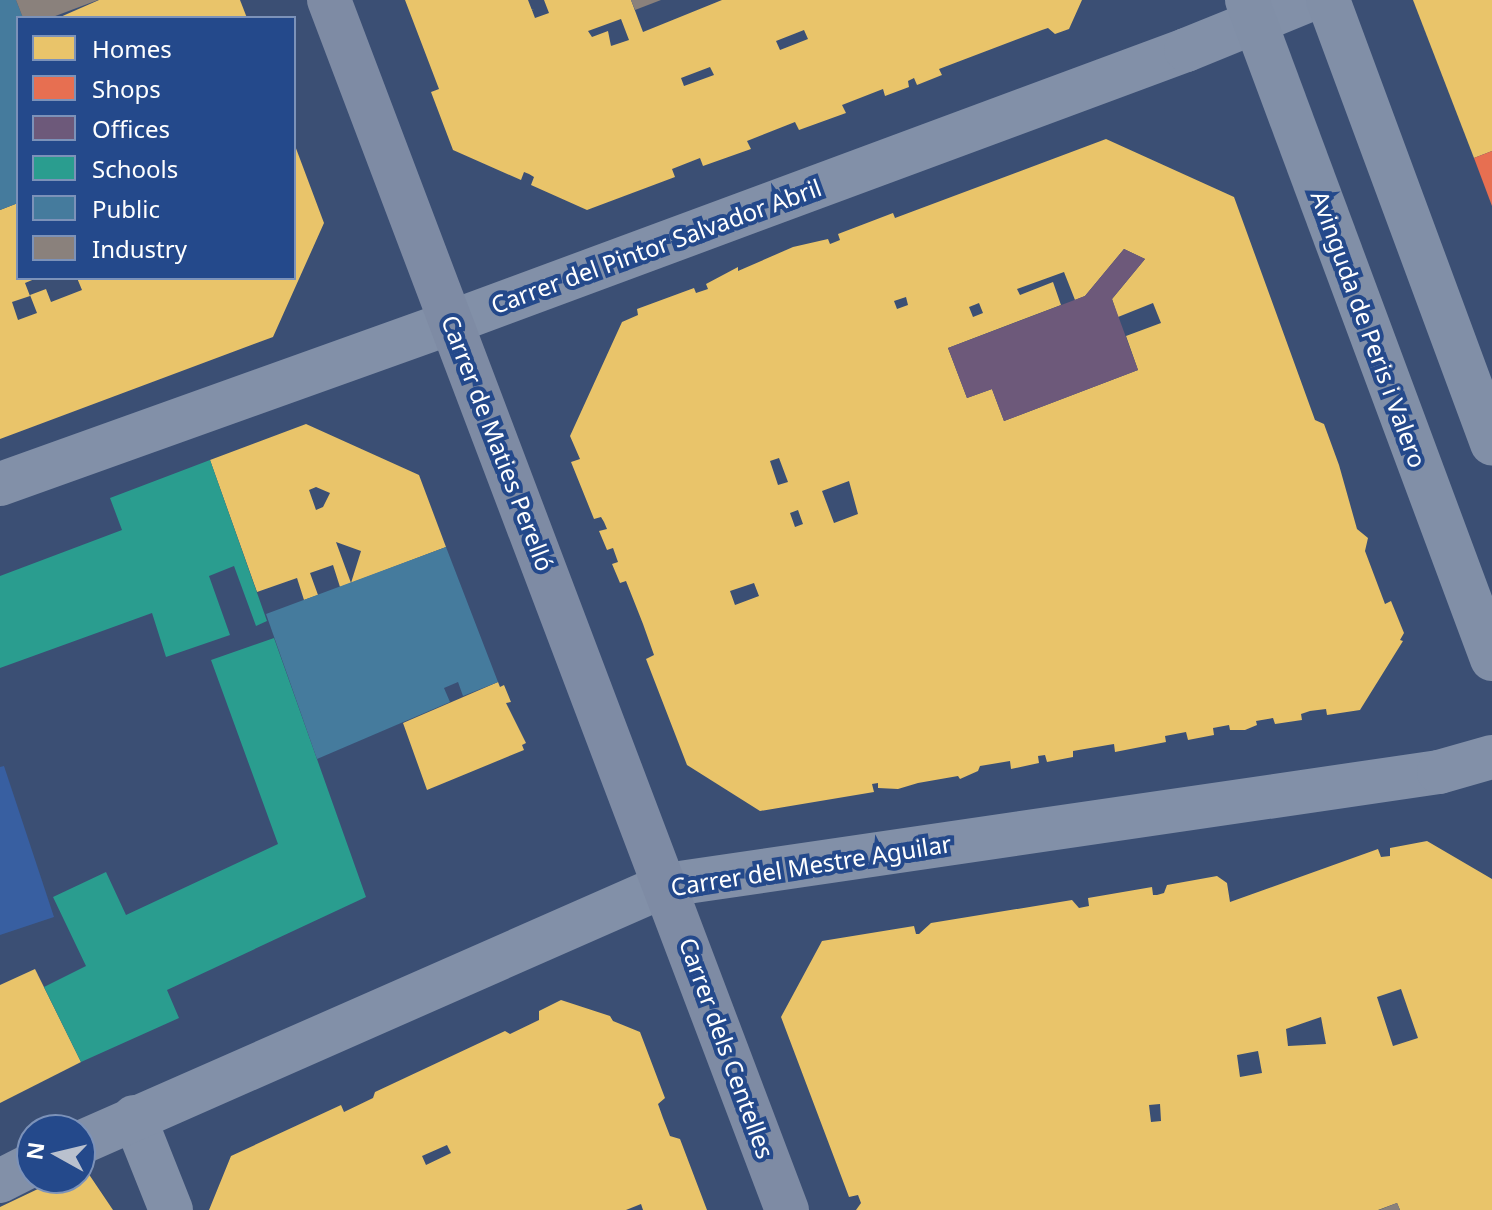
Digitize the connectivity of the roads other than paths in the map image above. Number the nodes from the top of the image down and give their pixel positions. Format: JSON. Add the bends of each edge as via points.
{"nodes":[{"id":1,"x":329,"y":0,"type":"edge"},
{"id":2,"x":1309,"y":0,"type":"edge"},
{"id":3,"x":1328,"y":0,"type":"edge"},
{"id":4,"x":1251,"y":11,"type":"edge"},
{"id":5,"x":452,"y":322,"type":"junction"},
{"id":6,"x":1492,"y":444,"type":"edge"},
{"id":7,"x":0,"y":484,"type":"edge"},
{"id":8,"x":1492,"y":659,"type":"edge"},
{"id":9,"x":1492,"y":757,"type":"edge"},
{"id":10,"x":666,"y":885,"type":"junction"},
{"id":11,"x":134,"y":1117,"type":"junction"},
{"id":12,"x":96,"y":1135,"type":"edge"},
{"id":13,"x":171,"y":1210,"type":"edge"},
{"id":14,"x":787,"y":1210,"type":"edge"}],
"edges":[{"from":1,"to":5,"type":"main road","name":"Carrer de Maties Perelló"},
{"from":2,"to":4,"type":"street","name":"Carrer del Pintor Salvador Abril"},
{"from":3,"to":6,"type":"main road"},
{"from":4,"to":5,"type":"street","name":"Carrer del Pintor Salvador Abril"},
{"from":4,"to":8,"type":"main road","name":"Avinguda de Peris i Valero"},
{"from":5,"to":7,"type":"street","name":"Carrer del Pintor Salvador Abril"},
{"from":5,"to":10,"type":"main road","name":"Carrer de Maties Perelló"},
{"from":9,"to":10,"type":"street","name":"Carrer del Mestre Aguilar","via":[[1439,772]]},
{"from":10,"to":11,"type":"street","name":"Carrer del Mestre Aguilar"},
{"from":10,"to":14,"type":"main road","name":"Carrer dels Centelles"},
{"from":11,"to":12,"type":"street","name":"Carrer del Mestre Aguilar"},
{"from":11,"to":13,"type":"street"}]}
